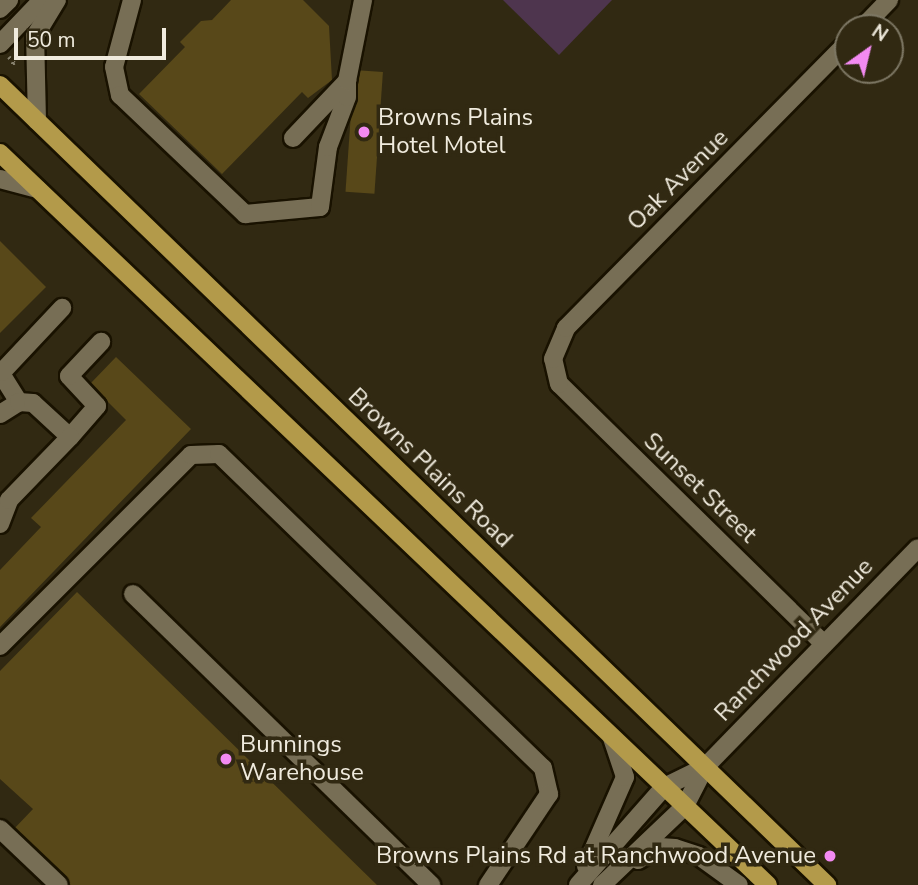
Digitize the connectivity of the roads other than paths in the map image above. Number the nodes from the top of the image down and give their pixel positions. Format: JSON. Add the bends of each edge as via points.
{"nodes":[{"id":1,"x":9,"y":0,"type":"edge"},
{"id":2,"x":41,"y":0,"type":"edge"},
{"id":3,"x":57,"y":0,"type":"edge"},
{"id":4,"x":132,"y":0,"type":"edge"},
{"id":5,"x":363,"y":0,"type":"edge"},
{"id":6,"x":889,"y":0,"type":"edge"},
{"id":7,"x":0,"y":9,"type":"edge"},
{"id":8,"x":876,"y":14,"type":"edge"},
{"id":9,"x":4,"y":50,"type":"edge"},
{"id":10,"x":834,"y":56,"type":"edge"},
{"id":11,"x":347,"y":81,"type":"junction"},
{"id":12,"x":0,"y":85,"type":"edge"},
{"id":13,"x":37,"y":121,"type":"junction"},
{"id":14,"x":293,"y":138,"type":"dead end"},
{"id":15,"x":0,"y":153,"type":"edge"},
{"id":16,"x":0,"y":179,"type":"edge"},
{"id":17,"x":38,"y":189,"type":"junction"},
{"id":18,"x":62,"y":308,"type":"dead end"},
{"id":19,"x":101,"y":342,"type":"dead end"},
{"id":20,"x":553,"y":359,"type":"joint"},
{"id":21,"x":1,"y":372,"type":"edge"},
{"id":22,"x":19,"y":402,"type":"junction"},
{"id":23,"x":0,"y":414,"type":"edge"},
{"id":24,"x":70,"y":437,"type":"junction"},
{"id":25,"x":0,"y":524,"type":"edge"},
{"id":26,"x":918,"y":548,"type":"edge"},
{"id":27,"x":133,"y":594,"type":"dead end"},
{"id":28,"x":824,"y":644,"type":"junction"},
{"id":29,"x":0,"y":646,"type":"edge"},
{"id":30,"x":612,"y":738,"type":"junction"},
{"id":31,"x":705,"y":767,"type":"junction"},
{"id":32,"x":664,"y":787,"type":"junction"},
{"id":33,"x":685,"y":806,"type":"junction"},
{"id":34,"x":0,"y":829,"type":"edge"},
{"id":35,"x":606,"y":881,"type":"edge"},
{"id":36,"x":59,"y":885,"type":"edge"},
{"id":37,"x":431,"y":885,"type":"edge"},
{"id":38,"x":488,"y":885,"type":"edge"},
{"id":39,"x":577,"y":885,"type":"edge"},
{"id":40,"x":739,"y":885,"type":"edge"},
{"id":41,"x":768,"y":885,"type":"edge"},
{"id":42,"x":827,"y":885,"type":"edge"}],
"edges":[{"from":1,"to":7,"type":"street"},
{"from":2,"to":9,"type":"street"},
{"from":3,"to":13,"type":"street","via":[[35,36]]},
{"from":4,"to":11,"type":"street","via":[[114,67],[120,95],[246,214],[320,207],[328,147],[347,97]]},
{"from":5,"to":11,"type":"street"},
{"from":6,"to":8,"type":"street"},
{"from":10,"to":20,"type":"street","name":"Oak Avenue","via":[[566,328]]},
{"from":11,"to":14,"type":"street"},
{"from":12,"to":13,"type":"main road","name":"Browns Plains Road"},
{"from":13,"to":31,"type":"main road","name":"Browns Plains Road"},
{"from":15,"to":17,"type":"main road"},
{"from":16,"to":17,"type":"street"},
{"from":17,"to":30,"type":"main road"},
{"from":18,"to":21,"type":"street"},
{"from":19,"to":24,"type":"street","via":[[69,376],[97,406]]},
{"from":20,"to":28,"type":"street","name":"Sunset Street","via":[[559,384]]},
{"from":21,"to":22,"type":"street"},
{"from":22,"to":23,"type":"street"},
{"from":22,"to":24,"type":"street","via":[[33,402]]},
{"from":24,"to":25,"type":"street","via":[[9,500]]},
{"from":26,"to":28,"type":"street","name":"Ranchwood Avenue"},
{"from":27,"to":37,"type":"street"},
{"from":28,"to":31,"type":"street","name":"Ranchwood Avenue"},
{"from":29,"to":38,"type":"street","via":[[191,455],[219,454],[543,768],[549,794]]},
{"from":30,"to":32,"type":"main road"},
{"from":30,"to":39,"type":"street","via":[[625,777]]},
{"from":31,"to":32,"type":"street"},
{"from":31,"to":33,"type":"street"},
{"from":31,"to":42,"type":"main road","name":"Browns Plains Road"},
{"from":32,"to":33,"type":"main road"},
{"from":32,"to":39,"type":"street"},
{"from":33,"to":35,"type":"street"},
{"from":33,"to":41,"type":"main road"},
{"from":34,"to":36,"type":"street"},
{"from":35,"to":40,"type":"street","via":[[660,847],[699,856]]}]}
